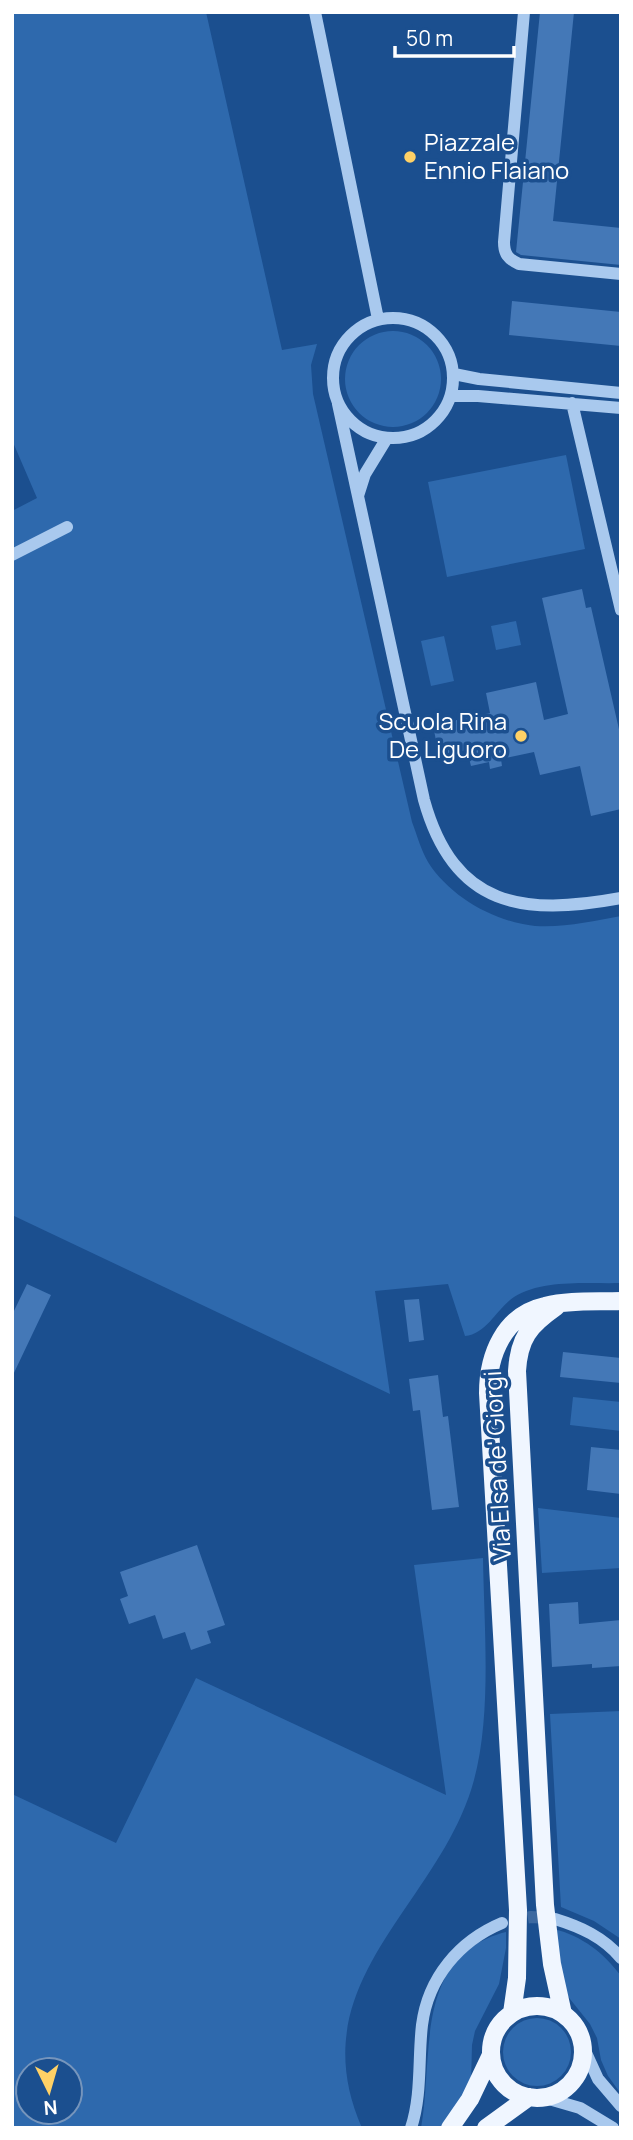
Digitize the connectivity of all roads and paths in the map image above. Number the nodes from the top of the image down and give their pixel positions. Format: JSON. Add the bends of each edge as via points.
{"nodes":[{"id":1,"x":315,"y":12,"type":"edge"},
{"id":2,"x":524,"y":12,"type":"edge"},
{"id":3,"x":621,"y":274,"type":"edge"},
{"id":4,"x":378,"y":319,"type":"junction"},
{"id":5,"x":454,"y":374,"type":"junction"},
{"id":6,"x":621,"y":393,"type":"edge"},
{"id":7,"x":451,"y":396,"type":"junction"},
{"id":8,"x":572,"y":403,"type":"junction"},
{"id":9,"x":338,"y":404,"type":"junction"},
{"id":10,"x":621,"y":408,"type":"edge"},
{"id":11,"x":387,"y":438,"type":"junction"},
{"id":12,"x":358,"y":496,"type":"junction"},
{"id":13,"x":67,"y":527,"type":"dead end"},
{"id":14,"x":12,"y":555,"type":"edge"},
{"id":15,"x":621,"y":610,"type":"edge"},
{"id":16,"x":621,"y":898,"type":"edge"},
{"id":17,"x":621,"y":1301,"type":"edge"},
{"id":18,"x":560,"y":1304,"type":"junction"},
{"id":19,"x":555,"y":1919,"type":"tunnel mouth"},
{"id":20,"x":502,"y":1923,"type":"tunnel mouth"},
{"id":21,"x":621,"y":1958,"type":"edge"},
{"id":22,"x":512,"y":2013,"type":"junction"},
{"id":23,"x":563,"y":2014,"type":"junction"},
{"id":24,"x":582,"y":2044,"type":"junction"},
{"id":25,"x":491,"y":2055,"type":"junction"},
{"id":26,"x":536,"y":2097,"type":"junction"},
{"id":27,"x":621,"y":2106,"type":"edge"},
{"id":28,"x":411,"y":2128,"type":"edge"},
{"id":29,"x":450,"y":2128,"type":"edge"},
{"id":30,"x":486,"y":2128,"type":"edge"},
{"id":31,"x":613,"y":2128,"type":"edge"}],
"edges":[{"from":1,"to":4,"type":"street"},
{"from":2,"to":3,"type":"street","via":[[504,242],[508,258],[523,264]]},
{"from":4,"to":5,"type":"street","via":[[396,317],[429,329],[450,356]]},
{"from":4,"to":9,"type":"street","via":[[348,337],[338,352],[333,369]]},
{"from":5,"to":6,"type":"street"},
{"from":5,"to":7,"type":"street"},
{"from":7,"to":8,"type":"street"},
{"from":7,"to":11,"type":"street","via":[[435,421],[421,431]]},
{"from":8,"to":10,"type":"street"},
{"from":8,"to":15,"type":"street"},
{"from":9,"to":11,"type":"street","via":[[367,432]]},
{"from":9,"to":12,"type":"street"},
{"from":11,"to":12,"type":"street","via":[[365,474]]},
{"from":12,"to":16,"type":"street","via":[[424,800],[446,853],[477,885],[508,901],[561,907]]},
{"from":13,"to":14,"type":"street"},
{"from":17,"to":18,"type":"main road"},
{"from":18,"to":22,"type":"main road","name":"Via Elsa de' Giorgi","via":[[528,1313],[504,1332],[488,1379],[518,1910]]},
{"from":18,"to":23,"type":"main road","name":"Via Elsa de' Giorgi","via":[[528,1329],[517,1371],[545,1905]]},
{"from":19,"to":21,"type":"street","via":[[589,1931]]},
{"from":20,"to":28,"type":"street","via":[[459,1949],[429,1996]]},
{"from":22,"to":23,"type":"main road","via":[[538,2006]]},
{"from":22,"to":25,"type":"main road","via":[[495,2031]]},
{"from":23,"to":24,"type":"main road"},
{"from":24,"to":26,"type":"main road","via":[[578,2073],[569,2085]]},
{"from":24,"to":27,"type":"street","via":[[598,2079]]},
{"from":25,"to":26,"type":"main road","via":[[503,2083],[514,2092]]},
{"from":25,"to":29,"type":"main road"},
{"from":26,"to":30,"type":"main road"},
{"from":26,"to":31,"type":"street","via":[[580,2108]]}]}
